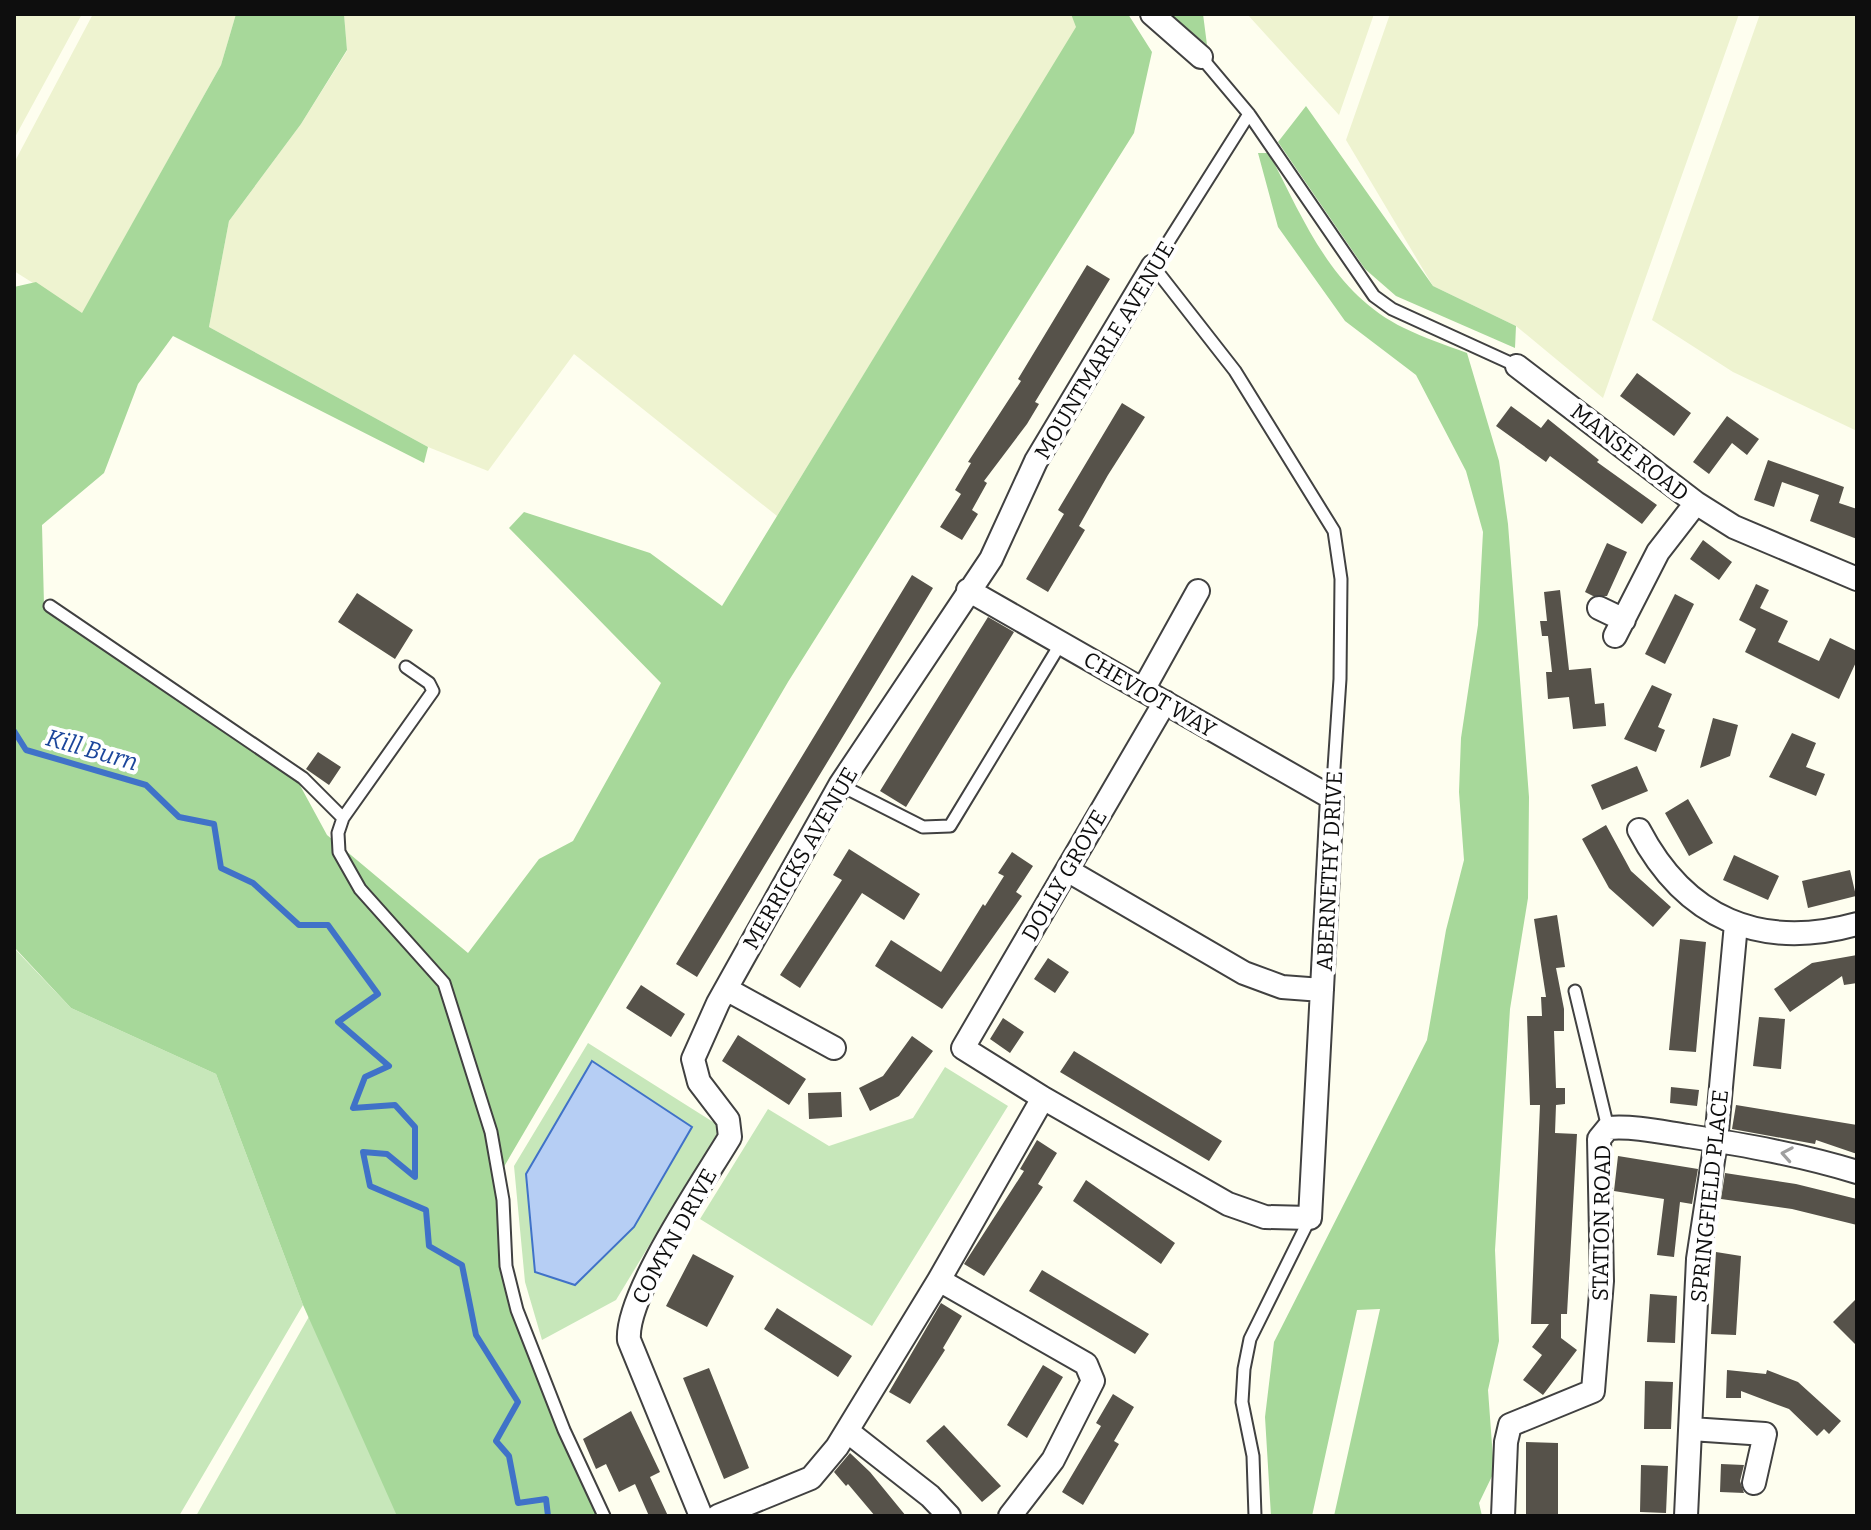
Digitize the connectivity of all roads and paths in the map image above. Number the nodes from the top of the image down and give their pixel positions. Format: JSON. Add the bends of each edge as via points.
{"nodes":[{"id":1,"x":1152,"y":14,"type":"edge"},
{"id":2,"x":1201,"y":57,"type":"joint"},
{"id":3,"x":1249,"y":114,"type":"junction"},
{"id":4,"x":1153,"y":266,"type":"junction"},
{"id":5,"x":1517,"y":366,"type":"joint"},
{"id":6,"x":1696,"y":503,"type":"junction"},
{"id":7,"x":1857,"y":579,"type":"edge"},
{"id":8,"x":968,"y":590,"type":"junction"},
{"id":9,"x":1198,"y":591,"type":"dead end"},
{"id":10,"x":50,"y":606,"type":"dead end"},
{"id":11,"x":1599,"y":608,"type":"dead end"},
{"id":12,"x":1061,"y":643,"type":"junction"},
{"id":13,"x":406,"y":667,"type":"dead end"},
{"id":14,"x":1143,"y":690,"type":"junction"},
{"id":15,"x":1165,"y":702,"type":"junction"},
{"id":16,"x":840,"y":785,"type":"junction"},
{"id":17,"x":1332,"y":798,"type":"junction"},
{"id":18,"x":343,"y":818,"type":"junction"},
{"id":19,"x":1639,"y":830,"type":"dead end"},
{"id":20,"x":1067,"y":870,"type":"junction"},
{"id":21,"x":1736,"y":924,"type":"junction"},
{"id":22,"x":1857,"y":924,"type":"edge"},
{"id":23,"x":726,"y":989,"type":"junction"},
{"id":24,"x":1322,"y":990,"type":"junction"},
{"id":25,"x":1575,"y":991,"type":"dead end"},
{"id":26,"x":834,"y":1048,"type":"dead end"},
{"id":27,"x":1043,"y":1098,"type":"junction"},
{"id":28,"x":1608,"y":1128,"type":"junction"},
{"id":29,"x":730,"y":1137,"type":"joint"},
{"id":30,"x":1716,"y":1141,"type":"junction"},
{"id":31,"x":1857,"y":1172,"type":"edge"},
{"id":32,"x":1310,"y":1218,"type":"junction"},
{"id":33,"x":939,"y":1280,"type":"junction"},
{"id":34,"x":1691,"y":1429,"type":"junction"},
{"id":35,"x":847,"y":1431,"type":"junction"},
{"id":36,"x":1754,"y":1483,"type":"dead end"},
{"id":37,"x":604,"y":1516,"type":"edge"},
{"id":38,"x":701,"y":1516,"type":"edge"},
{"id":39,"x":718,"y":1516,"type":"edge"},
{"id":40,"x":949,"y":1516,"type":"edge"},
{"id":41,"x":1010,"y":1516,"type":"edge"},
{"id":42,"x":1255,"y":1516,"type":"edge"},
{"id":43,"x":1503,"y":1516,"type":"edge"},
{"id":44,"x":1686,"y":1516,"type":"edge"}],
"edges":[{"from":1,"to":2,"type":"street"},
{"from":2,"to":3,"type":"lane","name":"MANSE ROAD"},
{"from":3,"to":4,"type":"lane","name":"MOUNTMARLE AVENUE"},
{"from":3,"to":5,"type":"lane","name":"MANSE ROAD","via":[[1374,296]]},
{"from":4,"to":8,"type":"street","name":"MOUNTMARLE AVENUE","via":[[1036,461],[991,559]]},
{"from":4,"to":17,"type":"lane","name":"ABERNETHY DRIVE","via":[[1235,371],[1334,531],[1341,593]]},
{"from":5,"to":6,"type":"street","name":"MANSE ROAD"},
{"from":6,"to":7,"type":"street","name":"MANSE ROAD","via":[[1734,527]]},
{"from":6,"to":11,"type":"street","via":[[1658,552],[1620,628]]},
{"from":8,"to":12,"type":"street","name":"CHEVIOT WAY"},
{"from":8,"to":16,"type":"street","name":"MERRICKS AVENUE"},
{"from":9,"to":14,"type":"street"},
{"from":10,"to":18,"type":"lane","via":[[303,778]]},
{"from":12,"to":14,"type":"street","name":"CHEVIOT WAY"},
{"from":12,"to":16,"type":"lane","via":[[950,826],[923,827]]},
{"from":13,"to":18,"type":"lane","via":[[433,691]]},
{"from":14,"to":15,"type":"street","name":"CHEVIOT WAY"},
{"from":15,"to":17,"type":"street","name":"CHEVIOT WAY"},
{"from":15,"to":20,"type":"street","name":"DOLLY GROVE"},
{"from":16,"to":23,"type":"street","name":"MERRICKS AVENUE"},
{"from":17,"to":24,"type":"street","name":"ABERNETHY DRIVE"},
{"from":18,"to":37,"type":"lane","via":[[339,852],[360,889],[444,983],[491,1132],[503,1200],[506,1266],[517,1310]]},
{"from":19,"to":21,"type":"street","via":[[1658,865],[1691,900]]},
{"from":20,"to":24,"type":"street","via":[[1244,973],[1282,987]]},
{"from":20,"to":27,"type":"street","name":"DOLLY GROVE","via":[[963,1048]]},
{"from":21,"to":22,"type":"street","via":[[1789,933]]},
{"from":21,"to":30,"type":"street","name":"SPRINGFIELD PLACE"},
{"from":23,"to":26,"type":"street"},
{"from":23,"to":29,"type":"street","name":"MERRICKS AVENUE","via":[[693,1059],[699,1082],[728,1120]]},
{"from":24,"to":32,"type":"street","name":"ABERNETHY DRIVE"},
{"from":25,"to":28,"type":"lane"},
{"from":27,"to":32,"type":"street","via":[[1228,1204],[1265,1217]]},
{"from":27,"to":33,"type":"street"},
{"from":28,"to":30,"type":"street","name":"STATION ROAD"},
{"from":28,"to":43,"type":"street","name":"STATION ROAD","via":[[1599,1139],[1602,1281],[1593,1391],[1510,1425]]},
{"from":29,"to":38,"type":"street","name":"COMYN DRIVE","via":[[666,1245],[628,1325],[629,1340]]},
{"from":31,"to":30,"type":"street","name":"STATION ROAD","one_way":true},
{"from":30,"to":34,"type":"street","name":"SPRINGFIELD PLACE","via":[[1698,1259]]},
{"from":32,"to":42,"type":"lane","name":"ABERNETHY DRIVE","via":[[1250,1339],[1244,1369],[1242,1402],[1253,1456]]},
{"from":33,"to":35,"type":"street"},
{"from":33,"to":41,"type":"street","via":[[1086,1364],[1093,1381],[1053,1460]]},
{"from":34,"to":36,"type":"street","via":[[1765,1434],[1769,1451]]},
{"from":34,"to":44,"type":"street","name":"SPRINGFIELD PLACE"},
{"from":35,"to":39,"type":"street","via":[[811,1478]]},
{"from":35,"to":40,"type":"street"}]}
